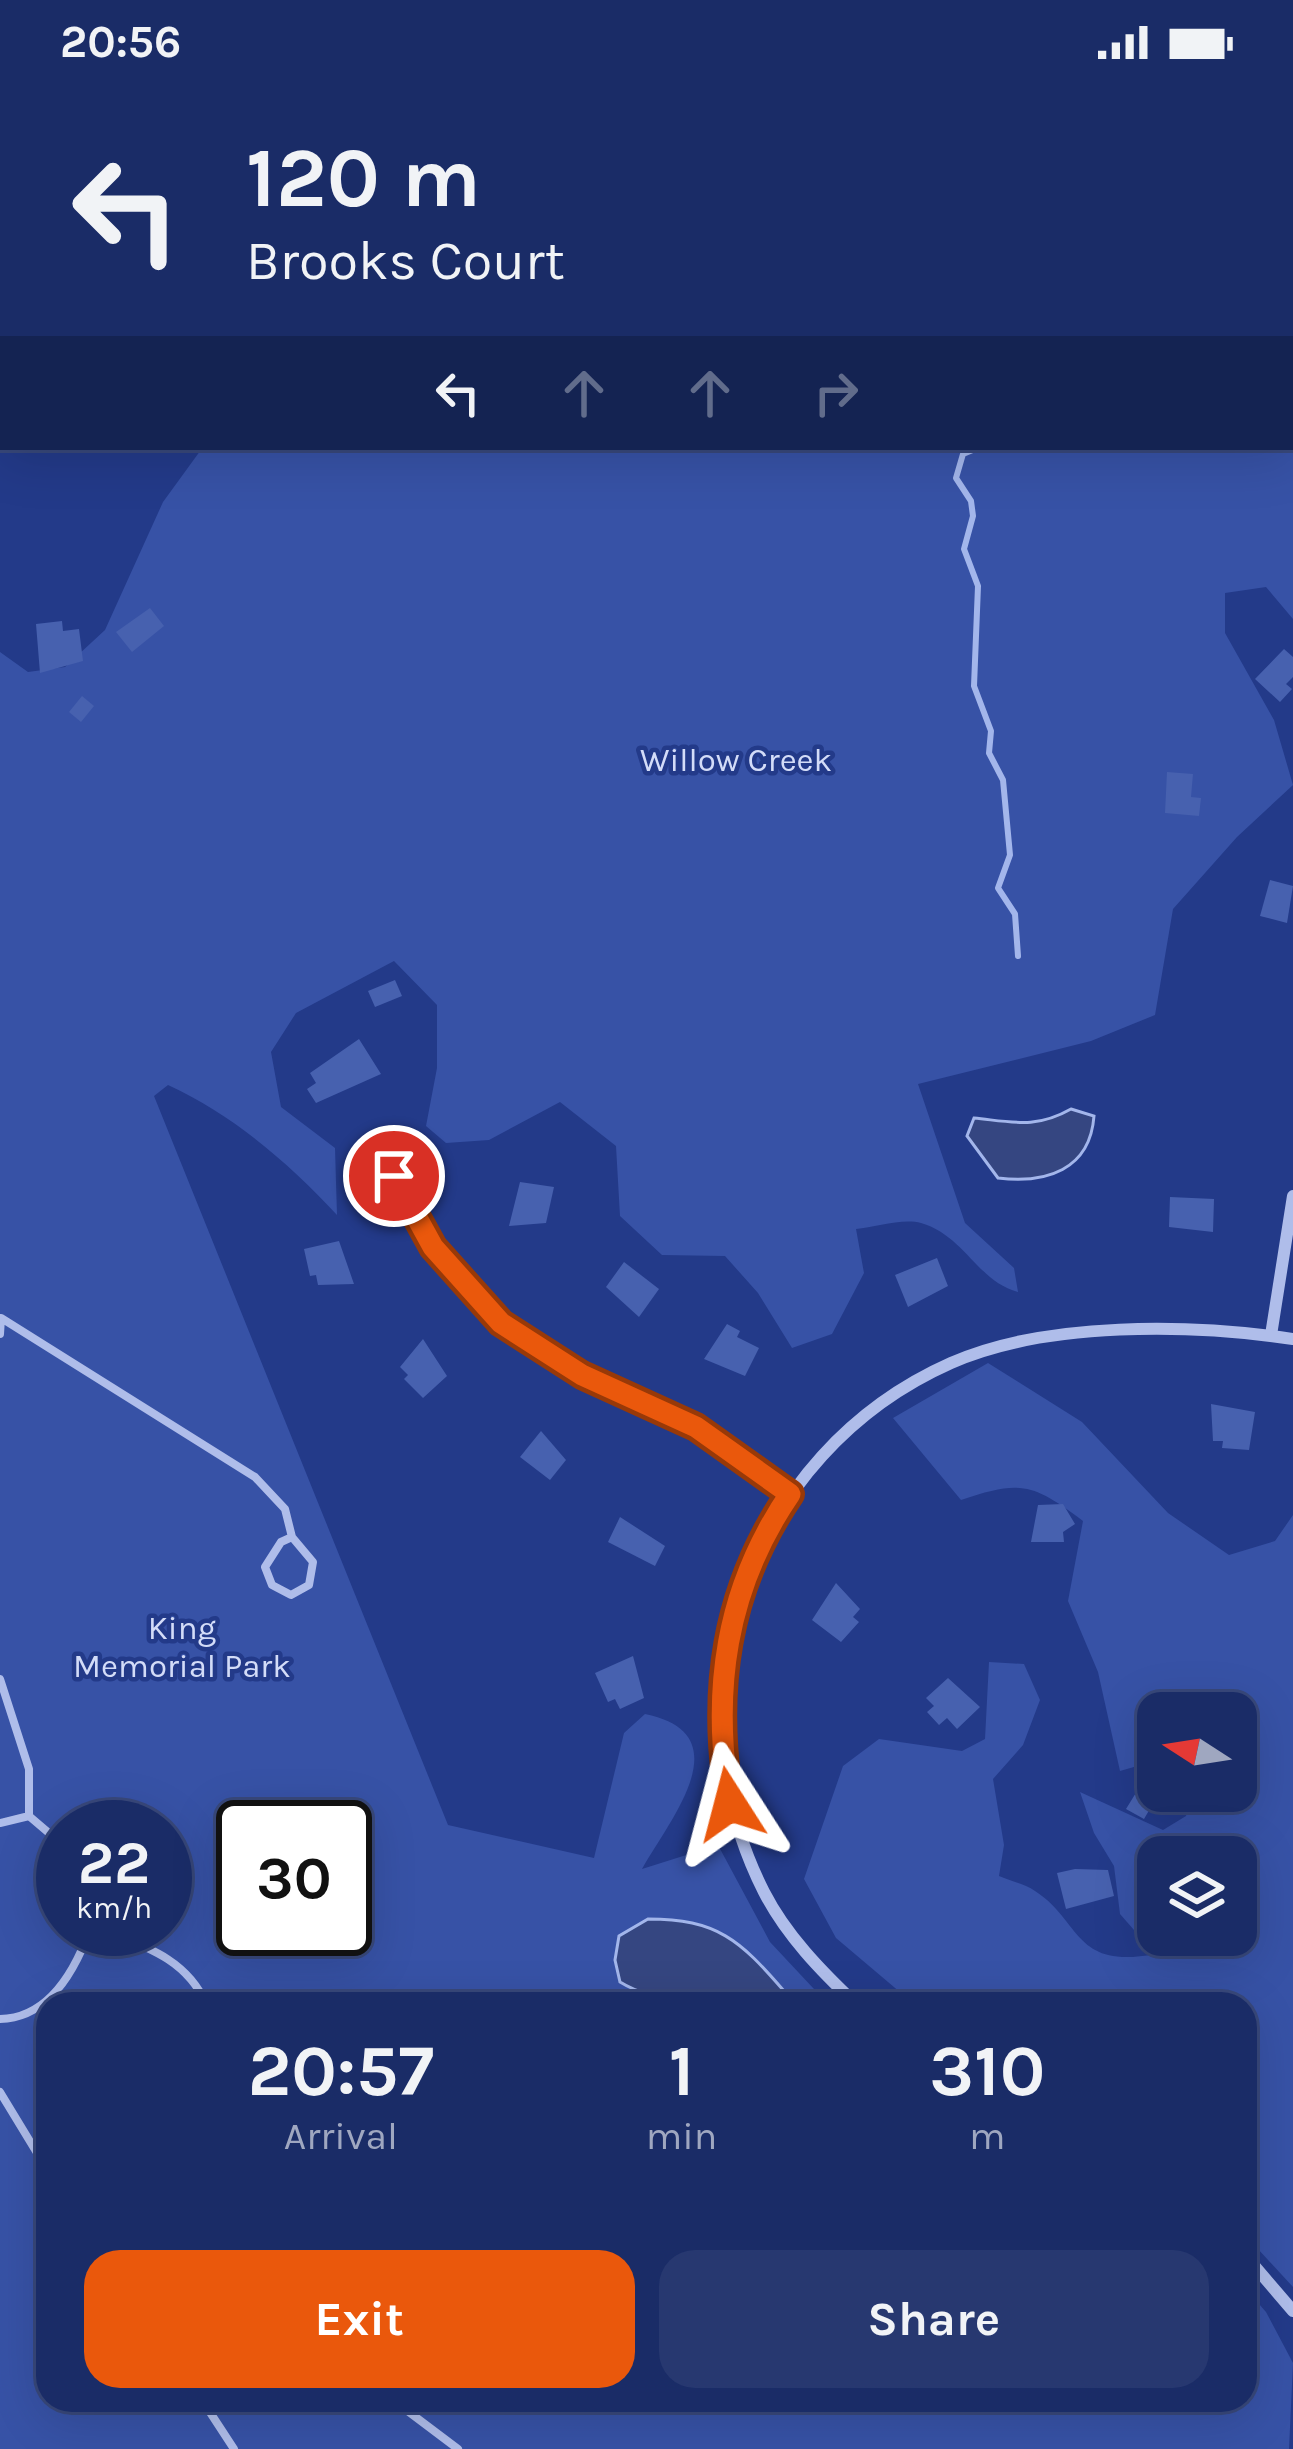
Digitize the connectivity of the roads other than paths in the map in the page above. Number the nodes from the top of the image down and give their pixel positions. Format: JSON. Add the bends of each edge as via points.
{"nodes":[{"id":1,"x":394,"y":1176,"type":"dead end"},
{"id":2,"x":1293,"y":1196,"type":"edge"},
{"id":3,"x":0,"y":1334,"type":"edge"},
{"id":4,"x":1271,"y":1336,"type":"junction"},
{"id":5,"x":1293,"y":1339,"type":"edge"},
{"id":6,"x":790,"y":1494,"type":"junction"},
{"id":7,"x":292,"y":1537,"type":"junction"},
{"id":8,"x":0,"y":1679,"type":"edge"},
{"id":9,"x":29,"y":1816,"type":"junction"},
{"id":10,"x":0,"y":1822,"type":"edge"},
{"id":11,"x":36,"y":1822,"type":"edge"},
{"id":12,"x":78,"y":1956,"type":"edge"},
{"id":13,"x":165,"y":1956,"type":"edge"},
{"id":14,"x":54,"y":1992,"type":"edge"},
{"id":15,"x":199,"y":1992,"type":"edge"},
{"id":16,"x":843,"y":1992,"type":"edge"},
{"id":17,"x":36,"y":2007,"type":"edge"},
{"id":18,"x":0,"y":2019,"type":"edge"},
{"id":19,"x":0,"y":2092,"type":"edge"},
{"id":20,"x":36,"y":2150,"type":"edge"},
{"id":21,"x":1257,"y":2269,"type":"edge"},
{"id":22,"x":1293,"y":2311,"type":"edge"},
{"id":23,"x":210,"y":2412,"type":"edge"},
{"id":24,"x":409,"y":2412,"type":"edge"},
{"id":25,"x":234,"y":2449,"type":"edge"},
{"id":26,"x":458,"y":2449,"type":"edge"}],
"edges":[{"from":1,"to":6,"type":"street","via":[[433,1247],[501,1323],[582,1375],[696,1427]]},
{"from":2,"to":4,"type":"street"},
{"from":3,"to":7,"type":"lane","via":[[1,1318],[225,1456],[273,1495]]},
{"from":4,"to":5,"type":"street"},
{"from":4,"to":6,"type":"street","via":[[1191,1329],[995,1348],[869,1411]]},
{"from":6,"to":16,"type":"street","via":[[736,1603],[719,1696],[721,1753],[730,1804],[765,1895]]},
{"from":7,"to":7,"type":"lane","via":[[306,1549],[313,1574],[291,1595],[272,1585],[265,1567]]},
{"from":8,"to":9,"type":"lane","via":[[29,1768]]},
{"from":9,"to":10,"type":"lane"},
{"from":9,"to":11,"type":"lane"},
{"from":12,"to":14,"type":"lane"},
{"from":13,"to":15,"type":"lane"},
{"from":17,"to":18,"type":"lane"},
{"from":19,"to":20,"type":"lane"},
{"from":21,"to":22,"type":"street"},
{"from":23,"to":25,"type":"lane"},
{"from":24,"to":26,"type":"lane"}]}
